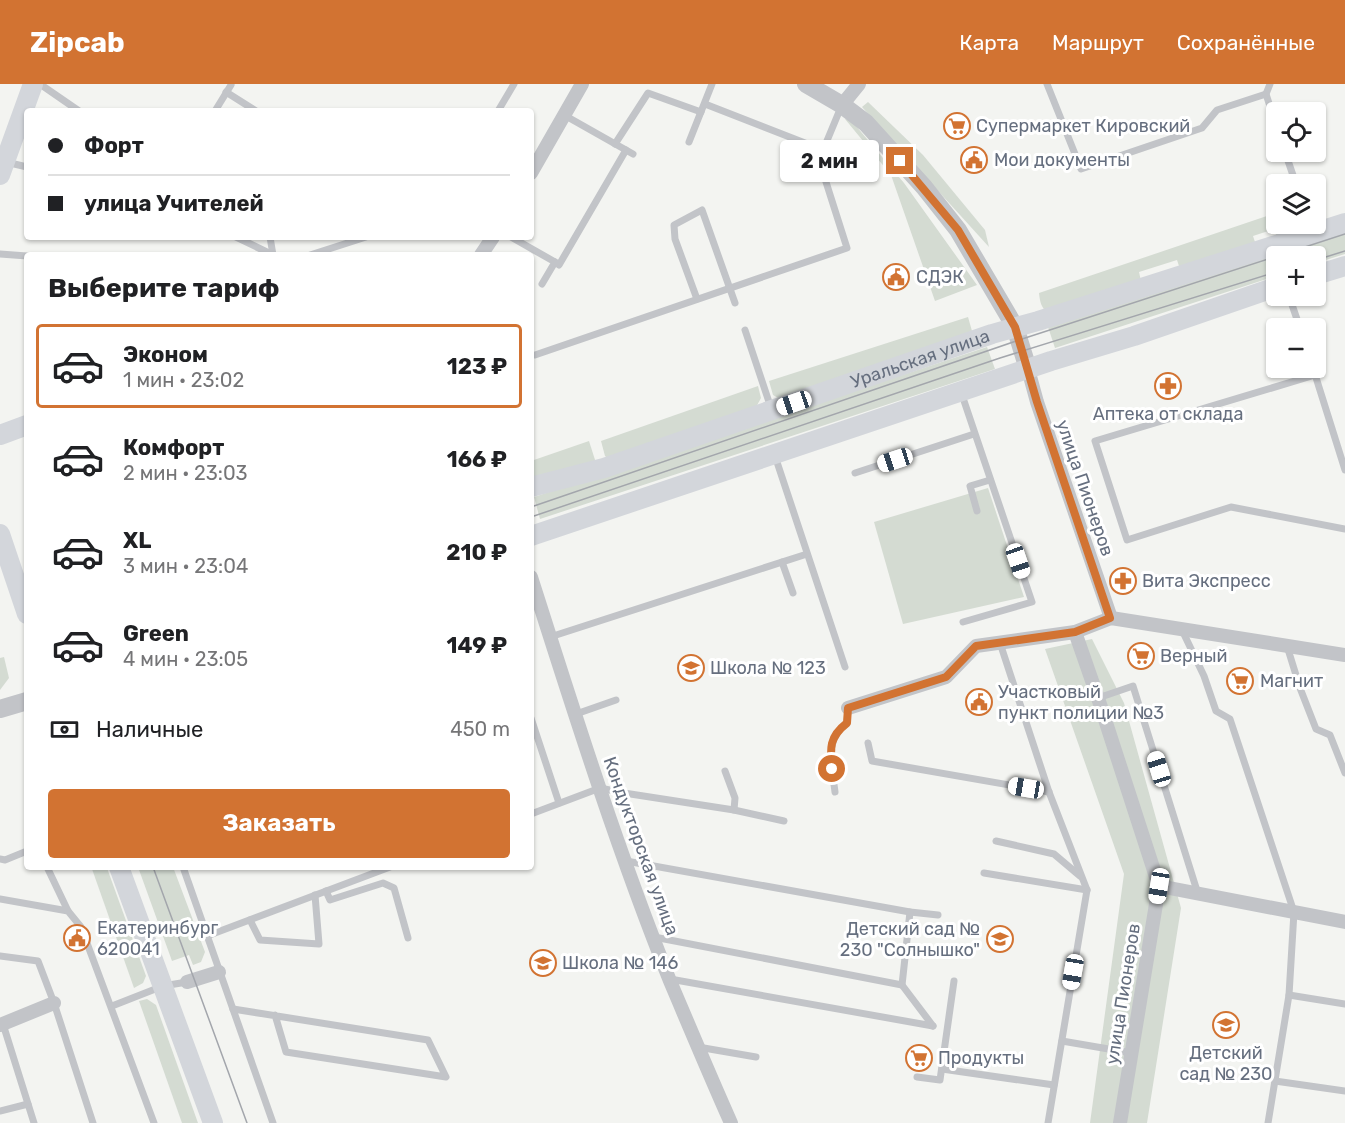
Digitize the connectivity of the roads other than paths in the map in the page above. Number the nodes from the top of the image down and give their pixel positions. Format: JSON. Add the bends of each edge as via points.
{"nodes":[{"id":1,"x":33,"y":84,"type":"edge"},
{"id":2,"x":40,"y":84,"type":"edge"},
{"id":3,"x":230,"y":84,"type":"edge"},
{"id":4,"x":514,"y":84,"type":"edge"},
{"id":5,"x":582,"y":84,"type":"edge"},
{"id":6,"x":712,"y":84,"type":"edge"},
{"id":7,"x":806,"y":84,"type":"edge"},
{"id":8,"x":859,"y":84,"type":"edge"},
{"id":9,"x":1047,"y":84,"type":"edge"},
{"id":10,"x":1270,"y":84,"type":"edge"},
{"id":11,"x":226,"y":92,"type":"junction"},
{"id":12,"x":1266,"y":94,"type":"junction"},
{"id":13,"x":1269,"y":102,"type":"edge"},
{"id":14,"x":705,"y":104,"type":"junction"},
{"id":15,"x":842,"y":105,"type":"junction"},
{"id":16,"x":24,"y":108,"type":"edge"},
{"id":17,"x":24,"y":108,"type":"edge"},
{"id":18,"x":71,"y":108,"type":"edge"},
{"id":19,"x":217,"y":108,"type":"edge"},
{"id":20,"x":251,"y":108,"type":"edge"},
{"id":21,"x":500,"y":108,"type":"edge"},
{"id":22,"x":701,"y":112,"type":"junction"},
{"id":23,"x":564,"y":115,"type":"junction"},
{"id":24,"x":689,"y":142,"type":"dead end"},
{"id":25,"x":615,"y":144,"type":"junction"},
{"id":26,"x":823,"y":150,"type":"junction"},
{"id":27,"x":24,"y":167,"type":"edge"},
{"id":28,"x":2,"y":168,"type":"edge"},
{"id":29,"x":534,"y":168,"type":"edge"},
{"id":30,"x":1345,"y":223,"type":"edge"},
{"id":31,"x":1326,"y":226,"type":"edge"},
{"id":32,"x":1295,"y":234,"type":"edge"},
{"id":33,"x":242,"y":240,"type":"edge"},
{"id":34,"x":357,"y":240,"type":"edge"},
{"id":35,"x":516,"y":240,"type":"edge"},
{"id":36,"x":267,"y":252,"type":"edge"},
{"id":37,"x":319,"y":252,"type":"edge"},
{"id":38,"x":0,"y":254,"type":"edge"},
{"id":39,"x":24,"y":256,"type":"edge"},
{"id":40,"x":555,"y":262,"type":"junction"},
{"id":41,"x":1345,"y":266,"type":"edge"},
{"id":42,"x":1326,"y":272,"type":"edge"},
{"id":43,"x":542,"y":284,"type":"dead end"},
{"id":44,"x":730,"y":288,"type":"junction"},
{"id":45,"x":1266,"y":290,"type":"edge"},
{"id":46,"x":697,"y":299,"type":"junction"},
{"id":47,"x":735,"y":303,"type":"dead end"},
{"id":48,"x":1015,"y":327,"type":"junction"},
{"id":49,"x":745,"y":330,"type":"dead end"},
{"id":50,"x":535,"y":355,"type":"dead end"},
{"id":51,"x":1028,"y":369,"type":"junction"},
{"id":52,"x":1292,"y":378,"type":"edge"},
{"id":53,"x":1316,"y":378,"type":"edge"},
{"id":54,"x":961,"y":392,"type":"junction"},
{"id":55,"x":771,"y":410,"type":"junction"},
{"id":56,"x":24,"y":426,"type":"edge"},
{"id":57,"x":974,"y":434,"type":"junction"},
{"id":58,"x":0,"y":435,"type":"edge"},
{"id":59,"x":774,"y":454,"type":"junction"},
{"id":60,"x":1345,"y":470,"type":"edge"},
{"id":61,"x":855,"y":473,"type":"dead end"},
{"id":62,"x":990,"y":480,"type":"junction"},
{"id":63,"x":534,"y":486,"type":"edge"},
{"id":64,"x":977,"y":511,"type":"dead end"},
{"id":65,"x":1345,"y":529,"type":"edge"},
{"id":66,"x":0,"y":534,"type":"edge"},
{"id":67,"x":534,"y":535,"type":"edge"},
{"id":68,"x":807,"y":554,"type":"junction"},
{"id":69,"x":782,"y":562,"type":"junction"},
{"id":70,"x":534,"y":586,"type":"edge"},
{"id":71,"x":793,"y":593,"type":"dead end"},
{"id":72,"x":24,"y":605,"type":"edge"},
{"id":73,"x":1110,"y":618,"type":"junction"},
{"id":74,"x":963,"y":622,"type":"dead end"},
{"id":75,"x":1182,"y":630,"type":"junction"},
{"id":76,"x":1075,"y":632,"type":"junction"},
{"id":77,"x":550,"y":636,"type":"junction"},
{"id":78,"x":1000,"y":643,"type":"junction"},
{"id":79,"x":1287,"y":646,"type":"junction"},
{"id":80,"x":1345,"y":655,"type":"edge"},
{"id":81,"x":845,"y":667,"type":"dead end"},
{"id":82,"x":1098,"y":698,"type":"junction"},
{"id":83,"x":616,"y":700,"type":"dead end"},
{"id":84,"x":24,"y":702,"type":"edge"},
{"id":85,"x":848,"y":708,"type":"joint"},
{"id":86,"x":0,"y":709,"type":"edge"},
{"id":87,"x":576,"y":714,"type":"junction"},
{"id":88,"x":534,"y":727,"type":"edge"},
{"id":89,"x":868,"y":743,"type":"dead end"},
{"id":90,"x":725,"y":771,"type":"dead end"},
{"id":91,"x":1345,"y":773,"type":"edge"},
{"id":92,"x":600,"y":788,"type":"junction"},
{"id":93,"x":834,"y":792,"type":"dead end"},
{"id":94,"x":1049,"y":792,"type":"junction"},
{"id":95,"x":560,"y":803,"type":"junction"},
{"id":96,"x":734,"y":810,"type":"junction"},
{"id":97,"x":534,"y":813,"type":"edge"},
{"id":98,"x":784,"y":821,"type":"dead end"},
{"id":99,"x":996,"y":842,"type":"dead end"},
{"id":100,"x":24,"y":852,"type":"edge"},
{"id":101,"x":0,"y":859,"type":"edge"},
{"id":102,"x":626,"y":861,"type":"junction"},
{"id":103,"x":48,"y":870,"type":"edge"},
{"id":104,"x":120,"y":870,"type":"edge"},
{"id":105,"x":184,"y":870,"type":"edge"},
{"id":106,"x":382,"y":870,"type":"edge"},
{"id":107,"x":984,"y":873,"type":"dead end"},
{"id":108,"x":1082,"y":878,"type":"junction"},
{"id":109,"x":1159,"y":886,"type":"junction"},
{"id":110,"x":326,"y":891,"type":"junction"},
{"id":111,"x":1087,"y":891,"type":"junction"},
{"id":112,"x":1198,"y":894,"type":"junction"},
{"id":113,"x":315,"y":895,"type":"junction"},
{"id":114,"x":0,"y":899,"type":"edge"},
{"id":115,"x":68,"y":911,"type":"junction"},
{"id":116,"x":910,"y":912,"type":"junction"},
{"id":117,"x":1294,"y":912,"type":"junction"},
{"id":118,"x":938,"y":915,"type":"dead end"},
{"id":119,"x":250,"y":920,"type":"junction"},
{"id":120,"x":1345,"y":922,"type":"edge"},
{"id":121,"x":207,"y":936,"type":"junction"},
{"id":122,"x":654,"y":936,"type":"junction"},
{"id":123,"x":408,"y":938,"type":"dead end"},
{"id":124,"x":0,"y":956,"type":"edge"},
{"id":125,"x":219,"y":972,"type":"junction"},
{"id":126,"x":670,"y":979,"type":"junction"},
{"id":127,"x":954,"y":981,"type":"dead end"},
{"id":128,"x":187,"y":982,"type":"joint"},
{"id":129,"x":902,"y":986,"type":"junction"},
{"id":130,"x":163,"y":987,"type":"junction"},
{"id":131,"x":1289,"y":995,"type":"junction"},
{"id":132,"x":54,"y":1003,"type":"junction"},
{"id":133,"x":1345,"y":1004,"type":"edge"},
{"id":134,"x":112,"y":1006,"type":"junction"},
{"id":135,"x":233,"y":1009,"type":"junction"},
{"id":136,"x":275,"y":1015,"type":"junction"},
{"id":137,"x":1,"y":1025,"type":"edge"},
{"id":138,"x":1062,"y":1041,"type":"junction"},
{"id":139,"x":698,"y":1047,"type":"junction"},
{"id":140,"x":1132,"y":1053,"type":"junction"},
{"id":141,"x":756,"y":1057,"type":"dead end"},
{"id":142,"x":942,"y":1069,"type":"junction"},
{"id":143,"x":917,"y":1077,"type":"dead end"},
{"id":144,"x":1275,"y":1081,"type":"junction"},
{"id":145,"x":1054,"y":1085,"type":"junction"},
{"id":146,"x":1345,"y":1090,"type":"edge"},
{"id":147,"x":28,"y":1104,"type":"junction"},
{"id":148,"x":0,"y":1111,"type":"edge"},
{"id":149,"x":34,"y":1123,"type":"edge"},
{"id":150,"x":93,"y":1123,"type":"edge"},
{"id":151,"x":154,"y":1123,"type":"edge"},
{"id":152,"x":213,"y":1123,"type":"edge"},
{"id":153,"x":273,"y":1123,"type":"edge"},
{"id":154,"x":730,"y":1123,"type":"edge"},
{"id":155,"x":1048,"y":1123,"type":"edge"},
{"id":156,"x":1120,"y":1123,"type":"edge"},
{"id":157,"x":1268,"y":1123,"type":"edge"}],
"edges":[{"from":1,"to":17,"type":"main road"},
{"from":2,"to":18,"type":"lane"},
{"from":3,"to":11,"type":"lane"},
{"from":4,"to":21,"type":"lane"},
{"from":5,"to":23,"type":"street"},
{"from":6,"to":14,"type":"lane"},
{"from":7,"to":15,"type":"street"},
{"from":8,"to":15,"type":"street"},
{"from":9,"to":12,"type":"lane","via":[[1081,169],[1202,128],[1217,110]]},
{"from":10,"to":12,"type":"lane"},
{"from":11,"to":19,"type":"lane"},
{"from":11,"to":20,"type":"lane"},
{"from":12,"to":13,"type":"lane"},
{"from":14,"to":22,"type":"lane"},
{"from":14,"to":26,"type":"lane"},
{"from":15,"to":26,"type":"lane"},
{"from":15,"to":48,"type":"street","via":[[889,147],[958,230]]},
{"from":16,"to":28,"type":"main road"},
{"from":22,"to":24,"type":"lane"},
{"from":22,"to":25,"type":"lane","via":[[648,93]]},
{"from":23,"to":25,"type":"lane"},
{"from":23,"to":29,"type":"street"},
{"from":25,"to":40,"type":"lane","via":[[630,152],[559,265]]},
{"from":26,"to":44,"type":"lane","via":[[819,160],[847,248]]},
{"from":27,"to":28,"type":"lane"},
{"from":30,"to":31,"type":"main road","name":"Уральская улица"},
{"from":32,"to":48,"type":"main road","name":"Уральская улица"},
{"from":33,"to":36,"type":"lane"},
{"from":34,"to":37,"type":"lane"},
{"from":35,"to":40,"type":"lane"},
{"from":38,"to":39,"type":"lane"},
{"from":40,"to":43,"type":"lane"},
{"from":41,"to":42,"type":"main road"},
{"from":44,"to":46,"type":"lane"},
{"from":44,"to":46,"type":"lane","via":[[702,210],[674,225],[675,239]]},
{"from":44,"to":47,"type":"lane"},
{"from":45,"to":51,"type":"main road"},
{"from":46,"to":50,"type":"lane"},
{"from":48,"to":51,"type":"street"},
{"from":48,"to":55,"type":"main road","name":"Уральская улица"},
{"from":49,"to":55,"type":"lane"},
{"from":51,"to":54,"type":"main road"},
{"from":51,"to":73,"type":"street","name":"улица Пионеров"},
{"from":52,"to":65,"type":"lane","via":[[1095,441],[1127,540],[1231,507]]},
{"from":53,"to":60,"type":"lane"},
{"from":54,"to":57,"type":"lane"},
{"from":54,"to":59,"type":"main road"},
{"from":55,"to":63,"type":"main road","name":"Уральская улица","via":[[604,468]]},
{"from":56,"to":58,"type":"main road"},
{"from":57,"to":61,"type":"lane"},
{"from":57,"to":62,"type":"lane"},
{"from":59,"to":67,"type":"main road"},
{"from":59,"to":68,"type":"lane"},
{"from":62,"to":64,"type":"lane","via":[[970,486]]},
{"from":62,"to":74,"type":"lane","via":[[1032,602]]},
{"from":66,"to":72,"type":"main road"},
{"from":68,"to":69,"type":"lane"},
{"from":68,"to":81,"type":"lane"},
{"from":69,"to":71,"type":"lane"},
{"from":69,"to":77,"type":"lane"},
{"from":70,"to":77,"type":"street","name":"Кондукторская улица"},
{"from":73,"to":75,"type":"street"},
{"from":73,"to":76,"type":"street"},
{"from":75,"to":79,"type":"street"},
{"from":75,"to":117,"type":"lane","via":[[1216,711],[1230,719]]},
{"from":76,"to":78,"type":"street"},
{"from":76,"to":82,"type":"street","name":"улица Пионеров"},
{"from":77,"to":87,"type":"street","name":"Кондукторская улица"},
{"from":78,"to":85,"type":"street","via":[[976,646],[946,677]]},
{"from":78,"to":94,"type":"lane"},
{"from":79,"to":80,"type":"street"},
{"from":79,"to":91,"type":"lane","via":[[1316,729],[1330,735]]},
{"from":82,"to":109,"type":"street","name":"улица Пионеров"},
{"from":82,"to":112,"type":"lane","via":[[1133,686]]},
{"from":83,"to":87,"type":"lane"},
{"from":84,"to":86,"type":"street"},
{"from":85,"to":93,"type":"lane","via":[[847,723],[830,745]]},
{"from":87,"to":92,"type":"street","name":"Кондукторская улица"},
{"from":88,"to":95,"type":"lane"},
{"from":89,"to":94,"type":"lane","via":[[872,761]]},
{"from":90,"to":96,"type":"lane","via":[[735,798]]},
{"from":92,"to":95,"type":"lane"},
{"from":92,"to":96,"type":"lane"},
{"from":92,"to":102,"type":"street","name":"Кондукторская улица"},
{"from":94,"to":108,"type":"lane"},
{"from":95,"to":97,"type":"lane"},
{"from":96,"to":98,"type":"lane"},
{"from":99,"to":108,"type":"lane","via":[[1054,854]]},
{"from":100,"to":101,"type":"lane"},
{"from":102,"to":116,"type":"lane"},
{"from":102,"to":122,"type":"street","name":"Кондукторская улица"},
{"from":103,"to":115,"type":"lane"},
{"from":104,"to":130,"type":"main road"},
{"from":105,"to":121,"type":"lane"},
{"from":106,"to":110,"type":"lane"},
{"from":107,"to":111,"type":"lane"},
{"from":108,"to":111,"type":"lane"},
{"from":109,"to":112,"type":"street"},
{"from":109,"to":140,"type":"street","name":"улица Пионеров"},
{"from":110,"to":113,"type":"lane"},
{"from":110,"to":123,"type":"lane","via":[[330,900],[382,883],[394,888]]},
{"from":111,"to":138,"type":"lane"},
{"from":112,"to":117,"type":"street"},
{"from":113,"to":119,"type":"lane"},
{"from":113,"to":119,"type":"lane","via":[[319,944],[260,940]]},
{"from":114,"to":115,"type":"lane"},
{"from":115,"to":134,"type":"lane","via":[[81,927]]},
{"from":116,"to":118,"type":"lane"},
{"from":116,"to":129,"type":"lane"},
{"from":117,"to":120,"type":"street"},
{"from":117,"to":131,"type":"lane"},
{"from":119,"to":121,"type":"lane"},
{"from":121,"to":125,"type":"lane"},
{"from":122,"to":126,"type":"street","name":"Кондукторская улица"},
{"from":122,"to":129,"type":"lane"},
{"from":124,"to":132,"type":"lane","via":[[38,961]]},
{"from":125,"to":128,"type":"street"},
{"from":125,"to":135,"type":"lane"},
{"from":126,"to":129,"type":"lane","via":[[933,1026]]},
{"from":126,"to":139,"type":"street","name":"Кондукторская улица"},
{"from":127,"to":142,"type":"lane"},
{"from":128,"to":130,"type":"lane"},
{"from":130,"to":134,"type":"lane"},
{"from":130,"to":152,"type":"main road"},
{"from":131,"to":133,"type":"lane"},
{"from":131,"to":144,"type":"lane"},
{"from":132,"to":137,"type":"street"},
{"from":132,"to":150,"type":"lane"},
{"from":134,"to":151,"type":"lane"},
{"from":135,"to":136,"type":"lane"},
{"from":135,"to":153,"type":"lane"},
{"from":136,"to":136,"type":"lane","via":[[428,1040],[446,1077],[286,1052]]},
{"from":137,"to":147,"type":"lane"},
{"from":138,"to":140,"type":"lane"},
{"from":138,"to":145,"type":"lane"},
{"from":139,"to":141,"type":"lane"},
{"from":139,"to":154,"type":"street","name":"Кондукторская улица"},
{"from":140,"to":156,"type":"street","name":"улица Пионеров"},
{"from":142,"to":143,"type":"lane","via":[[940,1080]]},
{"from":142,"to":145,"type":"lane"},
{"from":144,"to":146,"type":"lane"},
{"from":144,"to":157,"type":"lane"},
{"from":145,"to":155,"type":"lane"},
{"from":147,"to":148,"type":"lane"},
{"from":147,"to":149,"type":"lane"}]}
